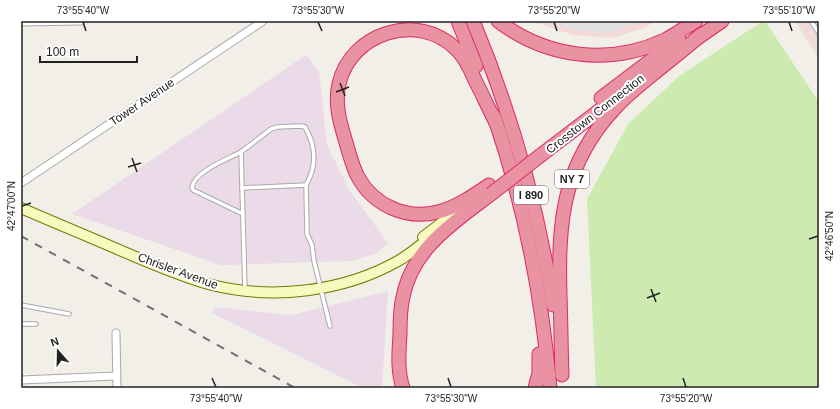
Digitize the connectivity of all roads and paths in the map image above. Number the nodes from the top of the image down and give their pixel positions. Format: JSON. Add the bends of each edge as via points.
{"nodes":[{"id":1,"x":81,"y":21,"type":"edge"},
{"id":2,"x":263,"y":21,"type":"edge"},
{"id":3,"x":458,"y":21,"type":"edge"},
{"id":4,"x":473,"y":21,"type":"edge"},
{"id":5,"x":498,"y":21,"type":"edge"},
{"id":6,"x":696,"y":21,"type":"edge"},
{"id":7,"x":703,"y":21,"type":"edge"},
{"id":8,"x":722,"y":21,"type":"edge"},
{"id":9,"x":811,"y":21,"type":"edge"},
{"id":10,"x":21,"y":22,"type":"edge"},
{"id":11,"x":819,"y":33,"type":"edge"},
{"id":12,"x":702,"y":34,"type":"junction"},
{"id":13,"x":496,"y":123,"type":"junction"},
{"id":14,"x":540,"y":150,"type":"junction"},
{"id":15,"x":241,"y":152,"type":"junction"},
{"id":16,"x":21,"y":183,"type":"edge"},
{"id":17,"x":306,"y":185,"type":"junction"},
{"id":18,"x":242,"y":188,"type":"junction"},
{"id":19,"x":490,"y":189,"type":"junction"},
{"id":20,"x":26,"y":210,"type":"edge"},
{"id":21,"x":470,"y":210,"type":"junction"},
{"id":22,"x":243,"y":214,"type":"junction"},
{"id":23,"x":367,"y":275,"type":"junction"},
{"id":24,"x":320,"y":288,"type":"junction"},
{"id":25,"x":245,"y":291,"type":"junction"},
{"id":26,"x":538,"y":296,"type":"junction"},
{"id":27,"x":21,"y":305,"type":"edge"},
{"id":28,"x":70,"y":314,"type":"dead end"},
{"id":29,"x":21,"y":324,"type":"edge"},
{"id":30,"x":36,"y":324,"type":"dead end"},
{"id":31,"x":330,"y":326,"type":"dead end"},
{"id":32,"x":116,"y":333,"type":"dead end"},
{"id":33,"x":116,"y":376,"type":"junction"},
{"id":34,"x":21,"y":380,"type":"edge"},
{"id":35,"x":563,"y":382,"type":"edge"},
{"id":36,"x":116,"y":388,"type":"edge"},
{"id":37,"x":403,"y":388,"type":"edge"},
{"id":38,"x":535,"y":388,"type":"edge"},
{"id":39,"x":550,"y":388,"type":"edge"}],
"edges":[{"from":1,"to":10,"type":"street"},
{"from":2,"to":16,"type":"street","name":"Tower Avenue"},
{"from":3,"to":13,"type":"highway","number":"I 890"},
{"from":4,"to":35,"type":"highway","number":"I 890","via":[[510,119],[534,205],[551,293]]},
{"from":5,"to":6,"type":"highway","via":[[539,45],[571,53],[593,55],[618,54],[644,48],[664,40]]},
{"from":7,"to":14,"type":"highway","name":"Crosstown Connection"},
{"from":8,"to":12,"type":"highway","name":"Crosstown Connection","number":"NY 7"},
{"from":9,"to":11,"type":"lane"},
{"from":12,"to":14,"type":"highway","name":"Crosstown Connection"},
{"from":12,"to":35,"type":"highway","number":"NY 7","via":[[616,106],[594,134],[577,165],[560,228]]},
{"from":13,"to":19,"type":"highway","via":[[457,49],[418,30],[399,30],[372,39],[356,51],[340,76],[337,103],[344,136],[358,177],[377,199],[393,209],[412,214],[430,213]]},
{"from":13,"to":26,"type":"highway","number":"I 890","via":[[521,208]]},
{"from":14,"to":19,"type":"highway","name":"Crosstown Connection"},
{"from":15,"to":17,"type":"lane","via":[[272,129],[305,127],[315,160]]},
{"from":15,"to":18,"type":"lane"},
{"from":15,"to":22,"type":"lane","via":[[205,171],[192,187],[193,190]]},
{"from":17,"to":18,"type":"lane"},
{"from":17,"to":24,"type":"lane","via":[[307,234],[312,245]]},
{"from":18,"to":22,"type":"lane"},
{"from":19,"to":21,"type":"highway","name":"Crosstown Connection"},
{"from":19,"to":23,"type":"street","name":"Chrisler Avenue"},
{"from":20,"to":25,"type":"street","name":"Chrisler Avenue","via":[[189,278]]},
{"from":21,"to":23,"type":"street","name":"Chrisler Avenue","via":[[399,260]]},
{"from":21,"to":37,"type":"highway","name":"Crosstown Connection","via":[[429,245],[408,277],[400,318],[399,367]]},
{"from":22,"to":25,"type":"lane"},
{"from":23,"to":24,"type":"street","name":"Chrisler Avenue"},
{"from":24,"to":25,"type":"street","name":"Chrisler Avenue","via":[[282,292]]},
{"from":24,"to":31,"type":"lane"},
{"from":26,"to":38,"type":"highway","via":[[540,363]]},
{"from":26,"to":39,"type":"highway","number":"I 890"},
{"from":27,"to":28,"type":"lane"},
{"from":29,"to":30,"type":"lane"},
{"from":32,"to":33,"type":"street"},
{"from":33,"to":34,"type":"street"},
{"from":33,"to":36,"type":"street"}]}
